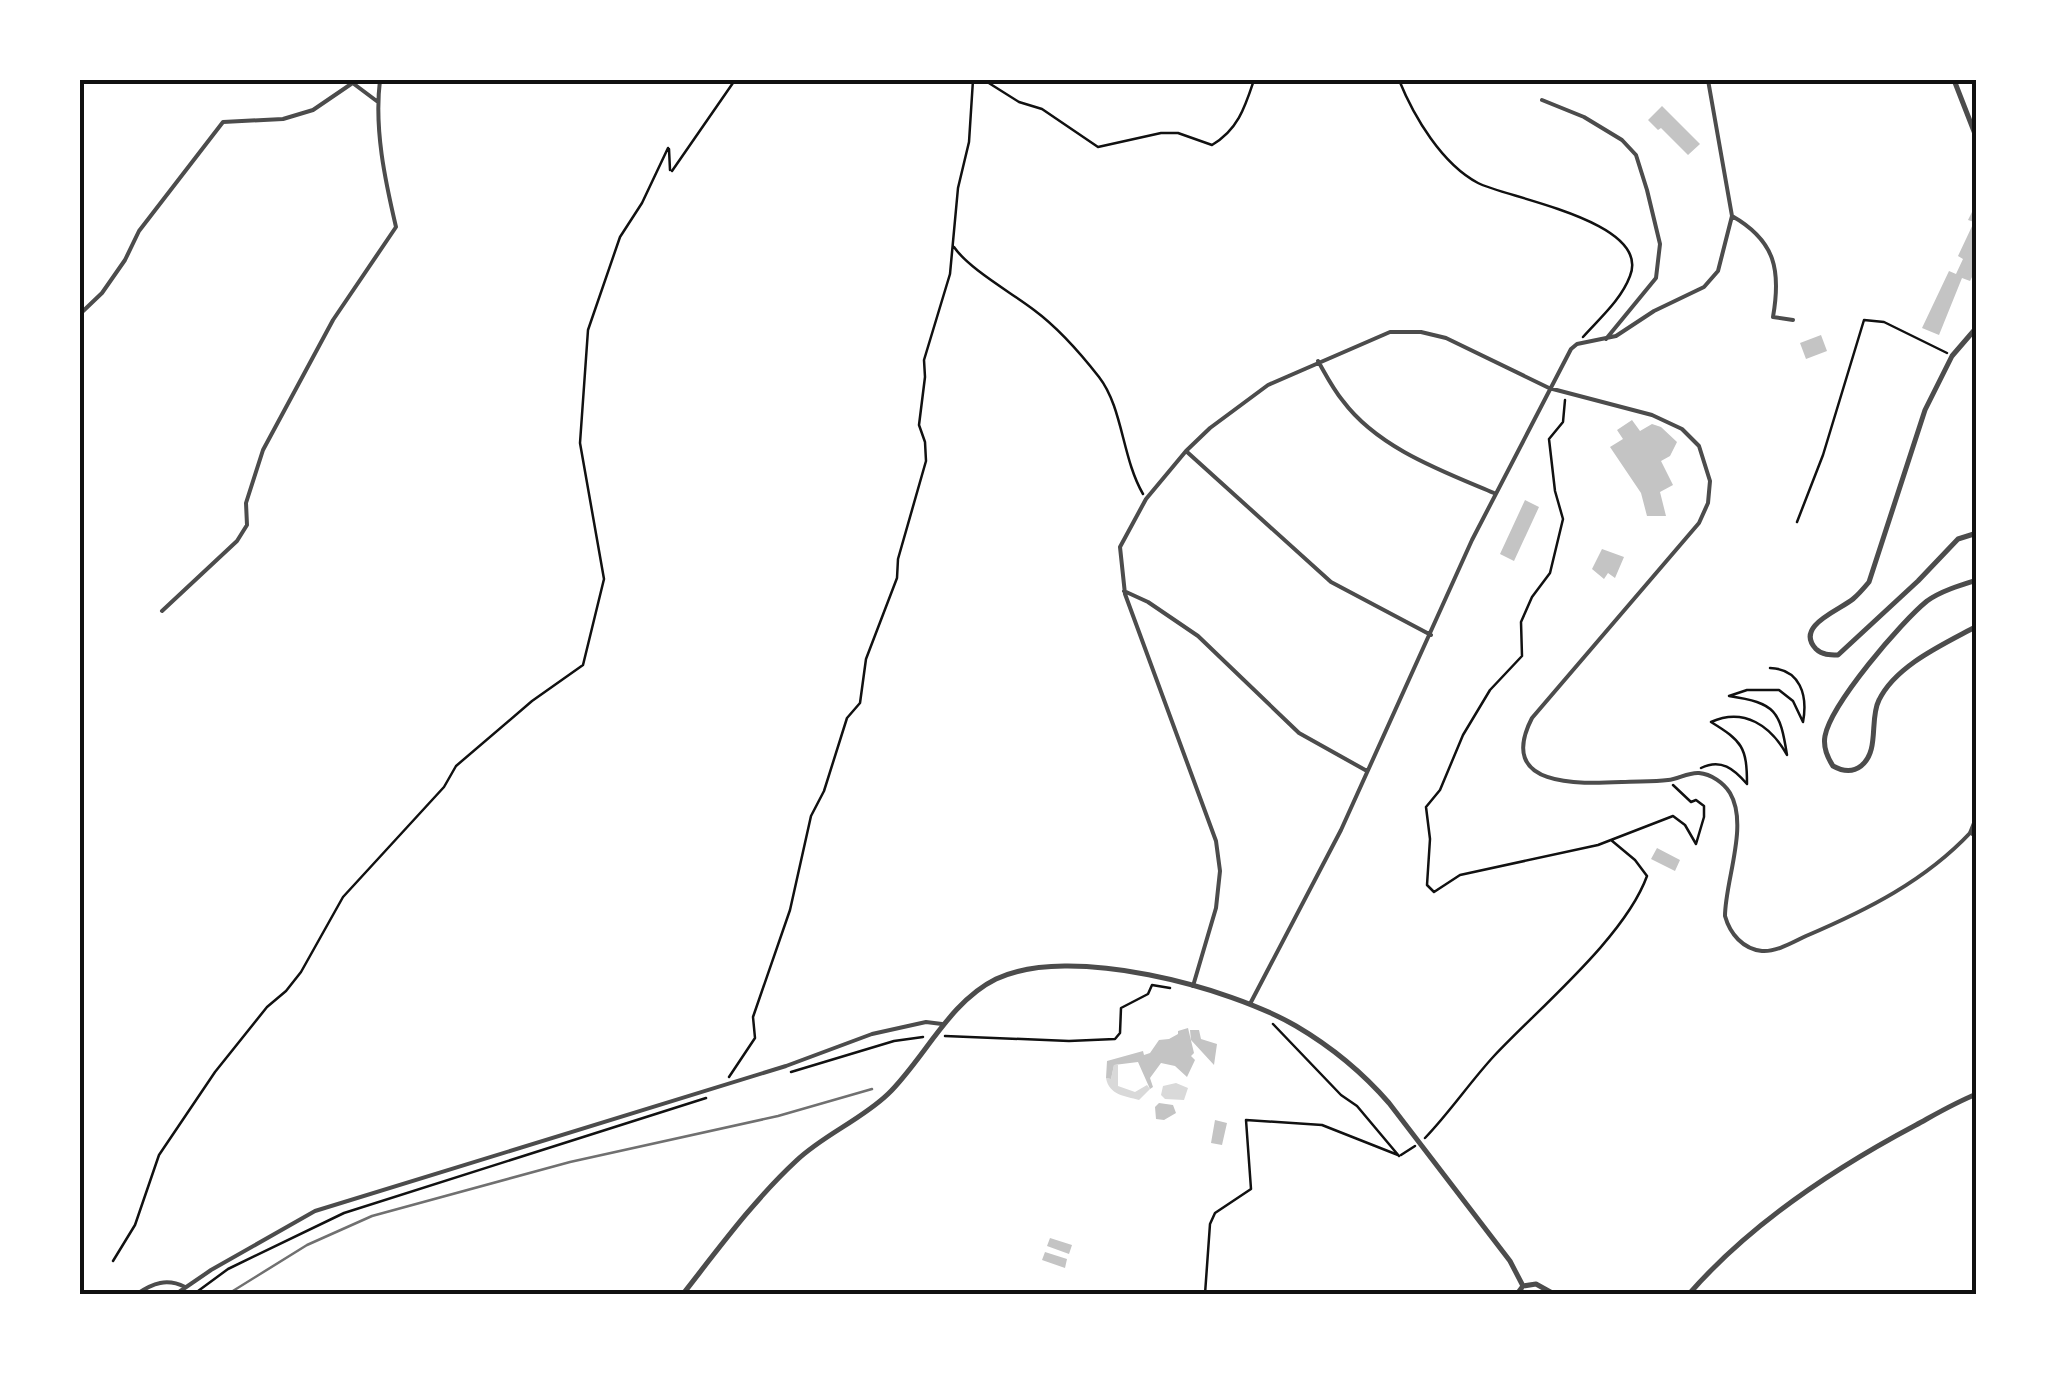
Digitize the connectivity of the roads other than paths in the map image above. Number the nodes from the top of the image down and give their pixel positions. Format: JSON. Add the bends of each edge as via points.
{"nodes":[{"id":1,"x":380,"y":80,"type":"edge"},
{"id":2,"x":1708,"y":80,"type":"edge"},
{"id":3,"x":1954,"y":80,"type":"edge"},
{"id":4,"x":354,"y":82,"type":"edge"},
{"id":5,"x":1542,"y":100,"type":"dead end"},
{"id":6,"x":378,"y":102,"type":"junction"},
{"id":7,"x":1977,"y":140,"type":"edge"},
{"id":8,"x":1732,"y":216,"type":"junction"},
{"id":9,"x":80,"y":314,"type":"edge"},
{"id":10,"x":1624,"y":317,"type":"junction"},
{"id":11,"x":1794,"y":320,"type":"dead end"},
{"id":12,"x":1630,"y":327,"type":"junction"},
{"id":13,"x":1977,"y":327,"type":"edge"},
{"id":14,"x":1606,"y":339,"type":"junction"},
{"id":15,"x":1318,"y":362,"type":"junction"},
{"id":16,"x":1550,"y":388,"type":"junction"},
{"id":17,"x":1186,"y":451,"type":"junction"},
{"id":18,"x":1494,"y":494,"type":"junction"},
{"id":19,"x":1977,"y":532,"type":"edge"},
{"id":20,"x":1977,"y":580,"type":"edge"},
{"id":21,"x":1124,"y":591,"type":"junction"},
{"id":22,"x":162,"y":610,"type":"dead end"},
{"id":23,"x":1977,"y":626,"type":"edge"},
{"id":24,"x":1431,"y":635,"type":"junction"},
{"id":25,"x":1368,"y":772,"type":"junction"},
{"id":26,"x":1977,"y":818,"type":"edge"},
{"id":27,"x":1974,"y":835,"type":"edge"},
{"id":28,"x":1193,"y":986,"type":"junction"},
{"id":29,"x":1250,"y":1004,"type":"junction"},
{"id":30,"x":946,"y":1024,"type":"junction"},
{"id":31,"x":1977,"y":1094,"type":"edge"},
{"id":32,"x":1524,"y":1286,"type":"junction"},
{"id":33,"x":185,"y":1287,"type":"junction"},
{"id":34,"x":136,"y":1294,"type":"edge"},
{"id":35,"x":176,"y":1294,"type":"edge"},
{"id":36,"x":684,"y":1294,"type":"edge"},
{"id":37,"x":1517,"y":1294,"type":"edge"},
{"id":38,"x":1554,"y":1294,"type":"edge"},
{"id":39,"x":1689,"y":1294,"type":"edge"}],
"edges":[{"from":1,"to":6,"type":"street"},
{"from":2,"to":8,"type":"street"},
{"from":3,"to":7,"type":"street"},
{"from":4,"to":6,"type":"street"},
{"from":4,"to":9,"type":"street","via":[[313,110],[223,122],[139,230],[102,293]]},
{"from":5,"to":10,"type":"street","via":[[1584,117],[1636,154],[1660,262],[1651,288]]},
{"from":6,"to":22,"type":"street","via":[[396,228],[333,320],[263,450],[246,503],[247,525]]},
{"from":8,"to":11,"type":"street","via":[[1770,254],[1778,288],[1773,318]]},
{"from":8,"to":12,"type":"street","via":[[1713,280]]},
{"from":10,"to":12,"type":"street"},
{"from":10,"to":14,"type":"street"},
{"from":12,"to":14,"type":"street"},
{"from":13,"to":19,"type":"street","via":[[1952,356],[1914,437],[1873,573],[1859,594],[1812,628],[1813,646],[1838,654],[1958,539]]},
{"from":14,"to":16,"type":"street","via":[[1577,344]]},
{"from":15,"to":16,"type":"street","via":[[1390,332],[1421,332]]},
{"from":15,"to":17,"type":"street","via":[[1268,386]]},
{"from":15,"to":18,"type":"street","via":[[1344,404],[1371,428]]},
{"from":16,"to":18,"type":"street"},
{"from":16,"to":27,"type":"street","via":[[1682,428],[1699,446],[1709,493],[1693,530],[1532,718],[1525,753],[1538,774],[1556,782],[1668,780],[1697,772],[1723,784],[1735,804],[1736,846],[1725,916],[1738,940],[1763,951],[1874,906]]},
{"from":17,"to":21,"type":"street","via":[[1146,499],[1120,546]]},
{"from":17,"to":24,"type":"street","via":[[1331,582]]},
{"from":18,"to":24,"type":"street"},
{"from":20,"to":23,"type":"street","via":[[1931,598],[1910,615],[1851,689],[1825,736],[1833,766],[1860,768],[1886,689]]},
{"from":21,"to":25,"type":"street","via":[[1198,636],[1300,734]]},
{"from":21,"to":28,"type":"street","via":[[1216,841],[1216,908]]},
{"from":24,"to":25,"type":"street"},
{"from":25,"to":29,"type":"street"},
{"from":26,"to":27,"type":"street"},
{"from":28,"to":29,"type":"street"},
{"from":28,"to":30,"type":"street","via":[[1104,969],[1032,970],[997,979]]},
{"from":29,"to":32,"type":"street","via":[[1298,1027],[1372,1083]]},
{"from":30,"to":33,"type":"street","via":[[872,1034],[315,1211]]},
{"from":30,"to":36,"type":"street","via":[[884,1098],[798,1158]]},
{"from":31,"to":39,"type":"street","via":[[1870,1148],[1812,1187]]},
{"from":32,"to":37,"type":"street"},
{"from":32,"to":38,"type":"street","via":[[1536,1284]]},
{"from":33,"to":34,"type":"street","via":[[172,1281]]},
{"from":33,"to":35,"type":"street"}]}
